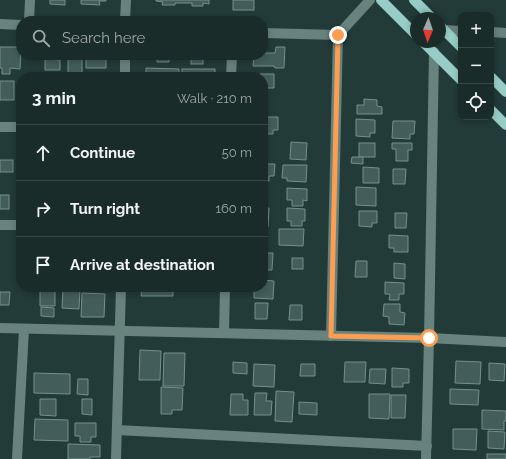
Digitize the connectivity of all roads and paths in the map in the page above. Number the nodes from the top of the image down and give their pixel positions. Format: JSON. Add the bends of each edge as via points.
{"nodes":[{"id":1,"x":30,"y":0,"type":"edge"},
{"id":2,"x":126,"y":0,"type":"edge"},
{"id":3,"x":370,"y":0,"type":"edge"},
{"id":4,"x":381,"y":0,"type":"edge"},
{"id":5,"x":414,"y":0,"type":"edge"},
{"id":6,"x":426,"y":12,"type":"edge"},
{"id":7,"x":29,"y":16,"type":"edge"},
{"id":8,"x":125,"y":16,"type":"edge"},
{"id":9,"x":0,"y":24,"type":"edge"},
{"id":10,"x":16,"y":25,"type":"edge"},
{"id":11,"x":410,"y":29,"type":"edge"},
{"id":12,"x":446,"y":29,"type":"edge"},
{"id":13,"x":458,"y":31,"type":"edge"},
{"id":14,"x":446,"y":32,"type":"edge"},
{"id":15,"x":494,"y":32,"type":"edge"},
{"id":16,"x":268,"y":33,"type":"edge"},
{"id":17,"x":506,"y":33,"type":"edge"},
{"id":18,"x":338,"y":35,"type":"junction"},
{"id":19,"x":458,"y":44,"type":"edge"},
{"id":20,"x":430,"y":48,"type":"edge"},
{"id":21,"x":434,"y":52,"type":"junction"},
{"id":22,"x":125,"y":60,"type":"edge"},
{"id":23,"x":232,"y":60,"type":"edge"},
{"id":24,"x":125,"y":72,"type":"edge"},
{"id":25,"x":231,"y":72,"type":"edge"},
{"id":26,"x":458,"y":77,"type":"edge"},
{"id":27,"x":494,"y":80,"type":"edge"},
{"id":28,"x":506,"y":92,"type":"edge"},
{"id":29,"x":494,"y":113,"type":"edge"},
{"id":30,"x":506,"y":125,"type":"edge"},
{"id":31,"x":0,"y":127,"type":"edge"},
{"id":32,"x":16,"y":127,"type":"edge"},
{"id":33,"x":0,"y":225,"type":"edge"},
{"id":34,"x":16,"y":225,"type":"edge"},
{"id":35,"x":121,"y":292,"type":"edge"},
{"id":36,"x":225,"y":292,"type":"edge"},
{"id":37,"x":0,"y":328,"type":"edge"},
{"id":38,"x":24,"y":329,"type":"junction"},
{"id":39,"x":120,"y":331,"type":"junction"},
{"id":40,"x":224,"y":333,"type":"junction"},
{"id":41,"x":331,"y":336,"type":"junction"},
{"id":42,"x":429,"y":338,"type":"junction"},
{"id":43,"x":506,"y":342,"type":"edge"},
{"id":44,"x":117,"y":430,"type":"junction"},
{"id":45,"x":427,"y":446,"type":"junction"},
{"id":46,"x":17,"y":459,"type":"edge"},
{"id":47,"x":116,"y":459,"type":"edge"},
{"id":48,"x":426,"y":459,"type":"edge"}],
"edges":[{"from":1,"to":7,"type":"street"},
{"from":2,"to":8,"type":"street"},
{"from":3,"to":18,"type":"street"},
{"from":4,"to":11,"type":"main road"},
{"from":5,"to":6,"type":"main road"},
{"from":9,"to":10,"type":"street"},
{"from":12,"to":13,"type":"street"},
{"from":14,"to":19,"type":"main road"},
{"from":15,"to":17,"type":"street"},
{"from":16,"to":18,"type":"street"},
{"from":18,"to":41,"type":"street"},
{"from":20,"to":21,"type":"main road"},
{"from":21,"to":26,"type":"main road"},
{"from":21,"to":42,"type":"street"},
{"from":22,"to":24,"type":"street"},
{"from":23,"to":25,"type":"street"},
{"from":27,"to":28,"type":"main road"},
{"from":29,"to":30,"type":"main road"},
{"from":31,"to":32,"type":"street"},
{"from":33,"to":34,"type":"street"},
{"from":35,"to":39,"type":"street"},
{"from":36,"to":40,"type":"street"},
{"from":37,"to":38,"type":"street"},
{"from":38,"to":39,"type":"street"},
{"from":38,"to":46,"type":"street"},
{"from":39,"to":40,"type":"street"},
{"from":39,"to":44,"type":"street"},
{"from":40,"to":41,"type":"street"},
{"from":41,"to":42,"type":"street"},
{"from":42,"to":43,"type":"street"},
{"from":42,"to":45,"type":"street"},
{"from":44,"to":45,"type":"street"},
{"from":44,"to":47,"type":"street"},
{"from":45,"to":48,"type":"street"}]}
